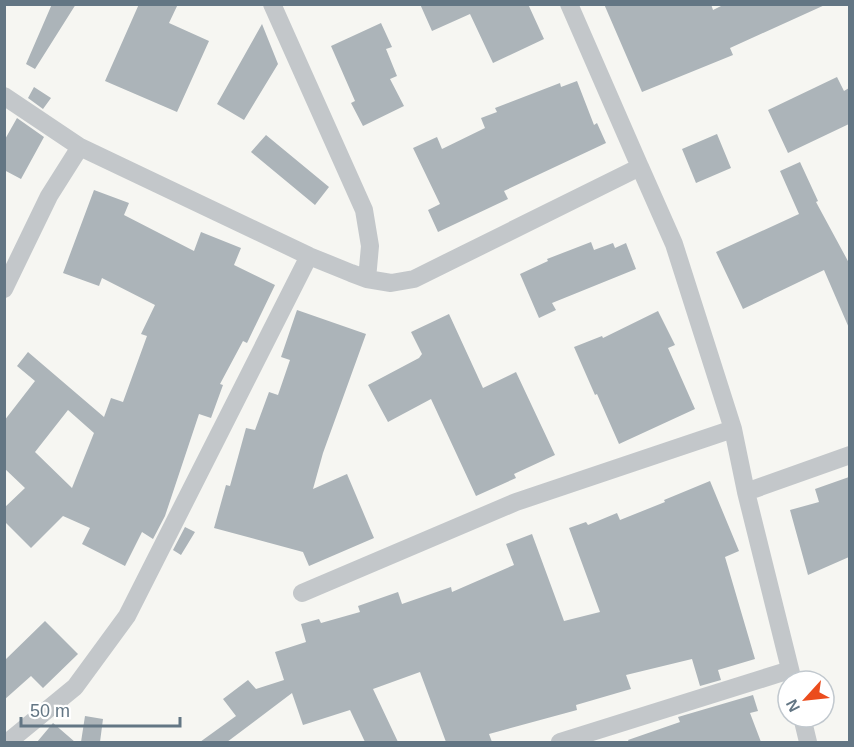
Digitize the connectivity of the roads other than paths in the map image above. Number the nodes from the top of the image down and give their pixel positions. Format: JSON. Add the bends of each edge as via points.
{"nodes":[{"id":1,"x":272,"y":4,"type":"edge"},
{"id":2,"x":569,"y":4,"type":"edge"},
{"id":3,"x":4,"y":96,"type":"edge"},
{"id":4,"x":80,"y":147,"type":"junction"},
{"id":5,"x":640,"y":167,"type":"junction"},
{"id":6,"x":309,"y":256,"type":"junction"},
{"id":7,"x":367,"y":279,"type":"junction"},
{"id":8,"x":4,"y":289,"type":"edge"},
{"id":9,"x":733,"y":429,"type":"junction"},
{"id":10,"x":849,"y":454,"type":"edge"},
{"id":11,"x":746,"y":492,"type":"junction"},
{"id":12,"x":302,"y":593,"type":"dead end"},
{"id":13,"x":789,"y":669,"type":"edge"},
{"id":14,"x":776,"y":680,"type":"edge"},
{"id":15,"x":8,"y":742,"type":"edge"},
{"id":16,"x":560,"y":742,"type":"edge"}],
"edges":[{"from":1,"to":7,"type":"street","via":[[364,210],[370,246]]},
{"from":2,"to":5,"type":"street"},
{"from":3,"to":4,"type":"street"},
{"from":4,"to":6,"type":"street"},
{"from":4,"to":8,"type":"street","via":[[49,196]]},
{"from":5,"to":7,"type":"street","via":[[414,279],[391,283]]},
{"from":5,"to":9,"type":"street","via":[[674,244]]},
{"from":6,"to":7,"type":"street"},
{"from":6,"to":15,"type":"street","via":[[127,616],[75,687]]},
{"from":9,"to":11,"type":"street"},
{"from":9,"to":12,"type":"street","via":[[516,502]]},
{"from":10,"to":11,"type":"street"},
{"from":11,"to":13,"type":"street"},
{"from":14,"to":16,"type":"street"}]}
